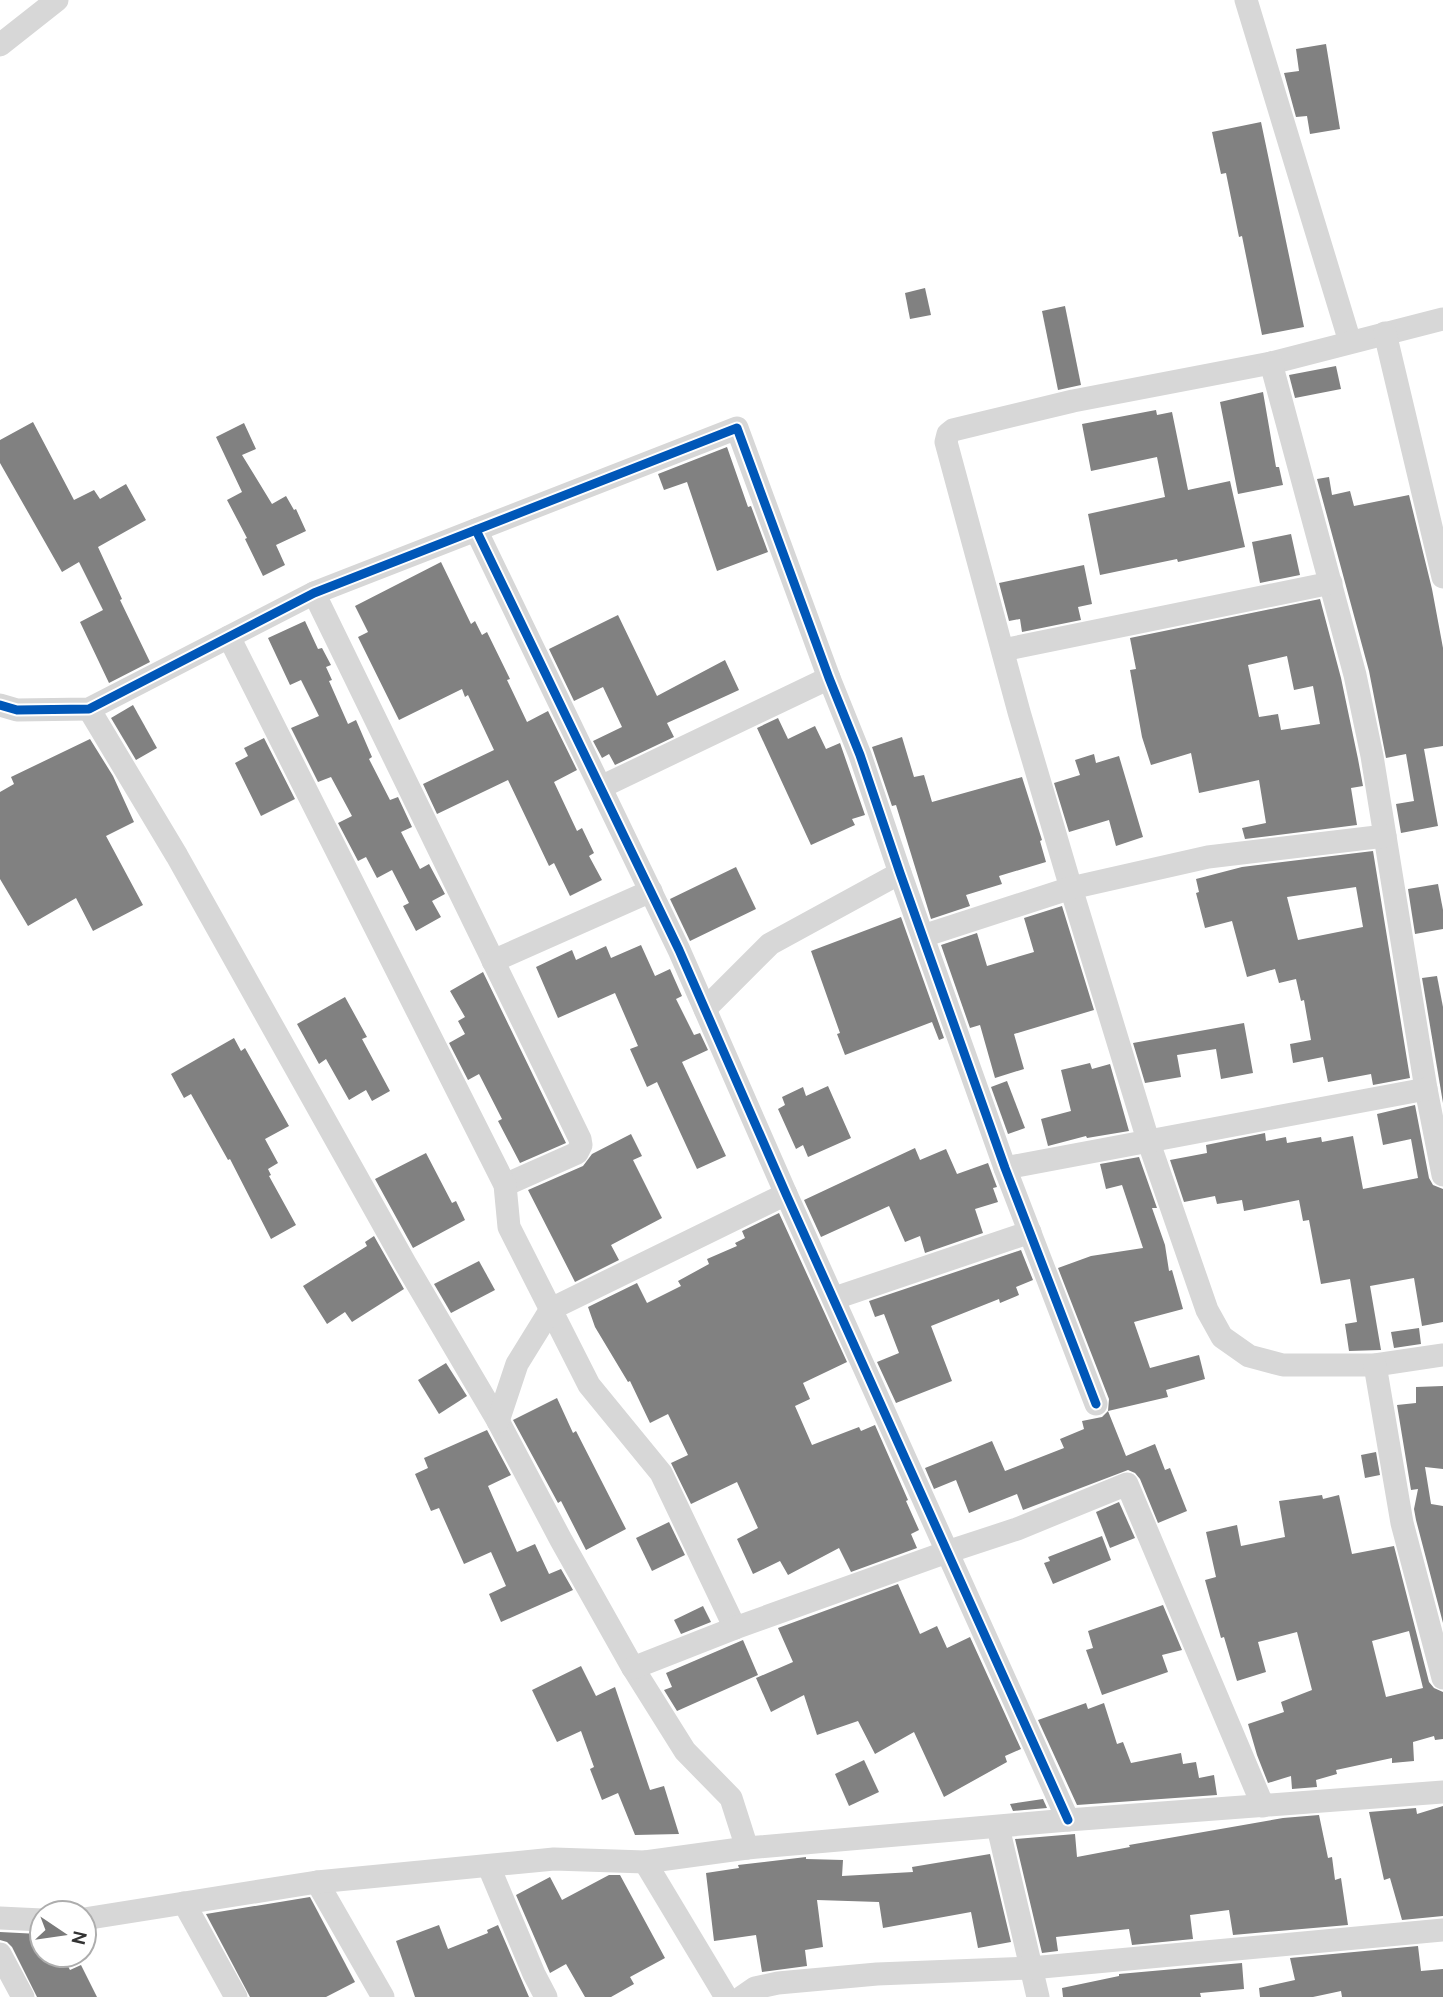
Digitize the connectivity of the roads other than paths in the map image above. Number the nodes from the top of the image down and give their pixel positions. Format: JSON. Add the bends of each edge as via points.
{"nodes":[{"id":1,"x":57,"y":0,"type":"edge"},
{"id":2,"x":1247,"y":0,"type":"edge"},
{"id":3,"x":0,"y":44,"type":"edge"},
{"id":4,"x":1443,"y":318,"type":"edge"},
{"id":5,"x":1385,"y":333,"type":"junction"},
{"id":6,"x":1350,"y":342,"type":"junction"},
{"id":7,"x":1271,"y":363,"type":"junction"},
{"id":8,"x":476,"y":530,"type":"junction"},
{"id":9,"x":1443,"y":577,"type":"edge"},
{"id":10,"x":1331,"y":583,"type":"junction"},
{"id":11,"x":314,"y":593,"type":"junction"},
{"id":12,"x":229,"y":637,"type":"junction"},
{"id":13,"x":1003,"y":650,"type":"junction"},
{"id":14,"x":829,"y":678,"type":"junction"},
{"id":15,"x":0,"y":705,"type":"edge"},
{"id":16,"x":89,"y":709,"type":"junction"},
{"id":17,"x":601,"y":787,"type":"junction"},
{"id":18,"x":1385,"y":836,"type":"junction"},
{"id":19,"x":900,"y":873,"type":"junction"},
{"id":20,"x":1071,"y":888,"type":"junction"},
{"id":21,"x":651,"y":891,"type":"junction"},
{"id":22,"x":923,"y":936,"type":"junction"},
{"id":23,"x":493,"y":961,"type":"junction"},
{"id":24,"x":705,"y":1009,"type":"junction"},
{"id":25,"x":1426,"y":1089,"type":"junction"},
{"id":26,"x":1437,"y":1112,"type":"edge"},
{"id":27,"x":1149,"y":1140,"type":"junction"},
{"id":28,"x":1005,"y":1168,"type":"junction"},
{"id":29,"x":1443,"y":1175,"type":"edge"},
{"id":30,"x":505,"y":1185,"type":"junction"},
{"id":31,"x":786,"y":1194,"type":"junction"},
{"id":32,"x":1030,"y":1232,"type":"junction"},
{"id":33,"x":835,"y":1298,"type":"junction"},
{"id":34,"x":551,"y":1309,"type":"junction"},
{"id":35,"x":1443,"y":1355,"type":"edge"},
{"id":36,"x":1375,"y":1365,"type":"junction"},
{"id":37,"x":1096,"y":1404,"type":"dead end"},
{"id":38,"x":498,"y":1421,"type":"junction"},
{"id":39,"x":947,"y":1552,"type":"junction"},
{"id":40,"x":735,"y":1628,"type":"junction"},
{"id":41,"x":633,"y":1668,"type":"junction"},
{"id":42,"x":1442,"y":1673,"type":"edge"},
{"id":43,"x":1443,"y":1792,"type":"edge"},
{"id":44,"x":1262,"y":1806,"type":"junction"},
{"id":45,"x":1068,"y":1820,"type":"junction"},
{"id":46,"x":998,"y":1827,"type":"junction"},
{"id":47,"x":747,"y":1848,"type":"junction"},
{"id":48,"x":645,"y":1862,"type":"junction"},
{"id":49,"x":489,"y":1867,"type":"junction"},
{"id":50,"x":317,"y":1882,"type":"junction"},
{"id":51,"x":184,"y":1903,"type":"junction"},
{"id":52,"x":98,"y":1917,"type":"edge"},
{"id":53,"x":0,"y":1919,"type":"edge"},
{"id":54,"x":28,"y":1920,"type":"edge"},
{"id":55,"x":1443,"y":1930,"type":"edge"},
{"id":56,"x":0,"y":1954,"type":"edge"},
{"id":57,"x":1031,"y":1968,"type":"junction"},
{"id":58,"x":23,"y":1997,"type":"edge"},
{"id":59,"x":236,"y":1997,"type":"edge"},
{"id":60,"x":383,"y":1997,"type":"edge"},
{"id":61,"x":546,"y":1997,"type":"edge"},
{"id":62,"x":726,"y":1997,"type":"edge"},
{"id":63,"x":742,"y":1997,"type":"edge"},
{"id":64,"x":1038,"y":1997,"type":"edge"}],
"edges":[{"from":1,"to":3,"type":"street"},
{"from":2,"to":6,"type":"street"},
{"from":4,"to":5,"type":"street"},
{"from":5,"to":6,"type":"street"},
{"from":5,"to":9,"type":"street"},
{"from":6,"to":7,"type":"street"},
{"from":7,"to":10,"type":"street"},
{"from":7,"to":13,"type":"street","via":[[1073,401],[948,434],[946,442]]},
{"from":8,"to":11,"type":"street"},
{"from":8,"to":14,"type":"street","via":[[737,428]]},
{"from":8,"to":17,"type":"street"},
{"from":10,"to":13,"type":"street"},
{"from":10,"to":18,"type":"street","via":[[1358,688]]},
{"from":11,"to":12,"type":"street"},
{"from":11,"to":23,"type":"street"},
{"from":12,"to":16,"type":"street"},
{"from":12,"to":30,"type":"street"},
{"from":13,"to":20,"type":"street"},
{"from":14,"to":17,"type":"street"},
{"from":14,"to":19,"type":"street"},
{"from":15,"to":16,"type":"street","via":[[17,710]]},
{"from":16,"to":38,"type":"street"},
{"from":17,"to":21,"type":"street"},
{"from":18,"to":20,"type":"street","via":[[1208,857]]},
{"from":18,"to":25,"type":"street"},
{"from":19,"to":22,"type":"street"},
{"from":19,"to":24,"type":"street","via":[[769,944]]},
{"from":20,"to":22,"type":"street"},
{"from":20,"to":27,"type":"street"},
{"from":21,"to":23,"type":"street"},
{"from":21,"to":24,"type":"street"},
{"from":22,"to":28,"type":"street"},
{"from":23,"to":30,"type":"street","via":[[580,1139],[577,1153]]},
{"from":24,"to":31,"type":"street"},
{"from":25,"to":26,"type":"street"},
{"from":25,"to":27,"type":"street"},
{"from":26,"to":29,"type":"street"},
{"from":27,"to":28,"type":"street"},
{"from":27,"to":36,"type":"street","via":[[1207,1310],[1222,1336],[1249,1356],[1283,1365]]},
{"from":28,"to":32,"type":"street"},
{"from":30,"to":34,"type":"street","via":[[509,1227]]},
{"from":31,"to":33,"type":"street"},
{"from":31,"to":34,"type":"street"},
{"from":32,"to":33,"type":"street"},
{"from":32,"to":37,"type":"street"},
{"from":33,"to":39,"type":"street"},
{"from":34,"to":38,"type":"street","via":[[517,1364]]},
{"from":34,"to":40,"type":"street","via":[[589,1385],[661,1473]]},
{"from":35,"to":36,"type":"street"},
{"from":36,"to":42,"type":"street","via":[[1402,1523]]},
{"from":38,"to":41,"type":"street"},
{"from":39,"to":40,"type":"street"},
{"from":39,"to":44,"type":"street","via":[[1127,1484]]},
{"from":39,"to":45,"type":"street"},
{"from":40,"to":41,"type":"street"},
{"from":41,"to":47,"type":"street","via":[[685,1751],[731,1798]]},
{"from":43,"to":44,"type":"street"},
{"from":44,"to":45,"type":"street"},
{"from":45,"to":46,"type":"street"},
{"from":46,"to":47,"type":"street"},
{"from":46,"to":57,"type":"street"},
{"from":47,"to":48,"type":"street"},
{"from":48,"to":49,"type":"street","via":[[554,1859]]},
{"from":48,"to":62,"type":"street"},
{"from":49,"to":50,"type":"street"},
{"from":49,"to":61,"type":"street"},
{"from":50,"to":51,"type":"street"},
{"from":50,"to":60,"type":"street"},
{"from":51,"to":52,"type":"street"},
{"from":51,"to":59,"type":"street"},
{"from":53,"to":54,"type":"street"},
{"from":55,"to":57,"type":"street"},
{"from":56,"to":58,"type":"street"},
{"from":57,"to":63,"type":"street","via":[[778,1983],[755,1988]]},
{"from":57,"to":64,"type":"street"}]}
